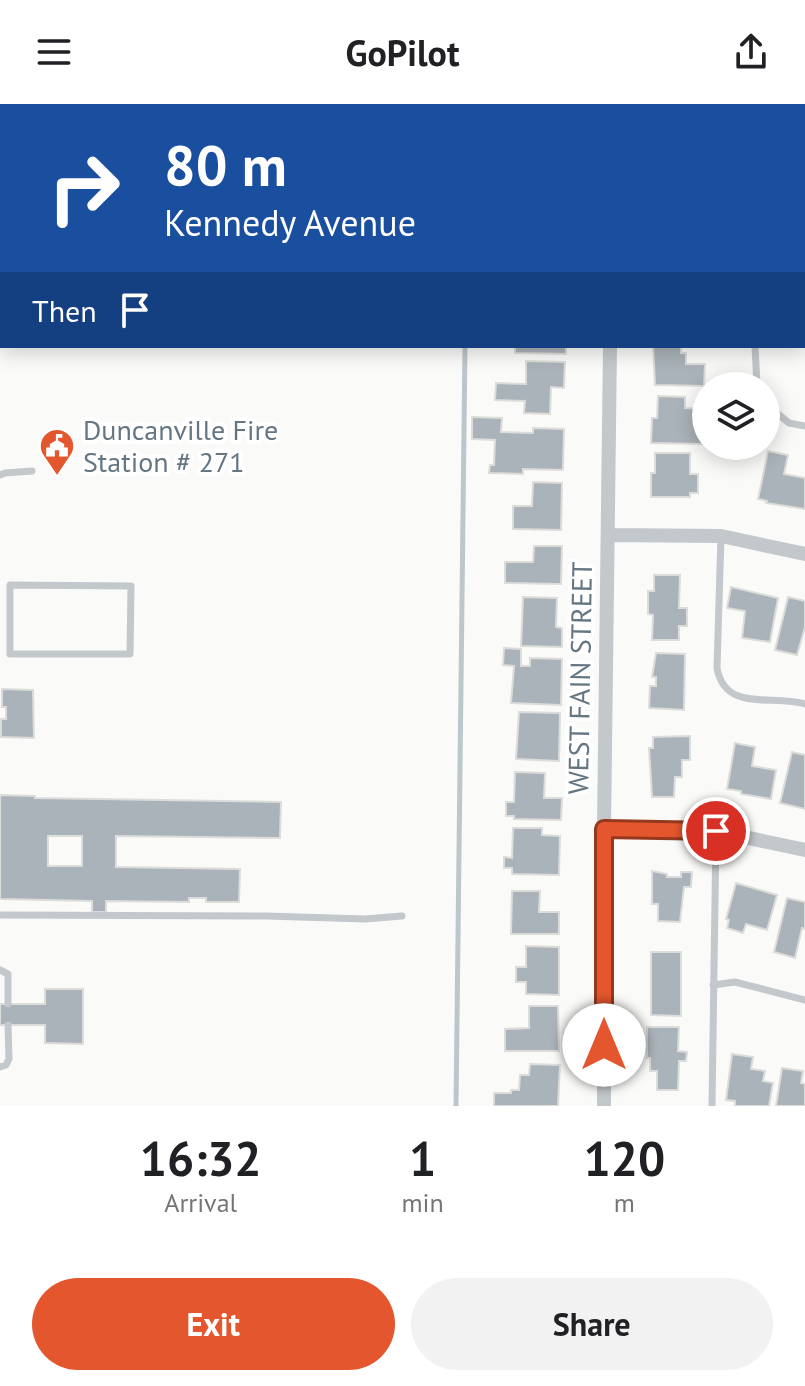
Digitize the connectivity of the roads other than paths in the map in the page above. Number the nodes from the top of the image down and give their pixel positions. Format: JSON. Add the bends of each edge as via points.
{"nodes":[{"id":1,"x":610,"y":348,"type":"edge"},
{"id":2,"x":755,"y":348,"type":"edge"},
{"id":3,"x":756,"y":372,"type":"edge"},
{"id":4,"x":780,"y":416,"type":"edge"},
{"id":5,"x":805,"y":426,"type":"edge"},
{"id":6,"x":32,"y":471,"type":"dead end"},
{"id":7,"x":0,"y":475,"type":"edge"},
{"id":8,"x":608,"y":535,"type":"junction"},
{"id":9,"x":721,"y":536,"type":"junction"},
{"id":10,"x":805,"y":554,"type":"edge"},
{"id":11,"x":0,"y":602,"type":"edge"},
{"id":12,"x":10,"y":603,"type":"junction"},
{"id":13,"x":805,"y":704,"type":"edge"},
{"id":14,"x":604,"y":829,"type":"junction"},
{"id":15,"x":716,"y":831,"type":"junction"},
{"id":16,"x":805,"y":850,"type":"edge"},
{"id":17,"x":0,"y":915,"type":"edge"},
{"id":18,"x":402,"y":916,"type":"dead end"},
{"id":19,"x":0,"y":970,"type":"edge"},
{"id":20,"x":713,"y":985,"type":"junction"},
{"id":21,"x":805,"y":1000,"type":"edge"},
{"id":22,"x":8,"y":1004,"type":"dead end"},
{"id":23,"x":8,"y":1025,"type":"dead end"},
{"id":24,"x":0,"y":1067,"type":"edge"},
{"id":25,"x":604,"y":1106,"type":"edge"},
{"id":26,"x":712,"y":1106,"type":"edge"}],
"edges":[{"from":1,"to":8,"type":"street","name":"WEST FAIN STREET"},
{"from":2,"to":3,"type":"lane"},
{"from":4,"to":5,"type":"lane"},
{"from":6,"to":7,"type":"lane"},
{"from":8,"to":9,"type":"street"},
{"from":8,"to":14,"type":"street","name":"WEST FAIN STREET"},
{"from":9,"to":10,"type":"street"},
{"from":9,"to":13,"type":"lane","via":[[719,679],[744,699]]},
{"from":11,"to":12,"type":"lane"},
{"from":12,"to":12,"type":"lane","via":[[10,585],[131,586],[130,654],[10,654]]},
{"from":14,"to":15,"type":"street"},
{"from":14,"to":25,"type":"street","name":"WEST FAIN STREET"},
{"from":15,"to":16,"type":"street"},
{"from":15,"to":20,"type":"lane"},
{"from":17,"to":18,"type":"lane"},
{"from":19,"to":22,"type":"lane","via":[[8,974]]},
{"from":20,"to":21,"type":"lane","via":[[735,982]]},
{"from":20,"to":26,"type":"lane"},
{"from":23,"to":24,"type":"lane","via":[[9,1059]]}]}
